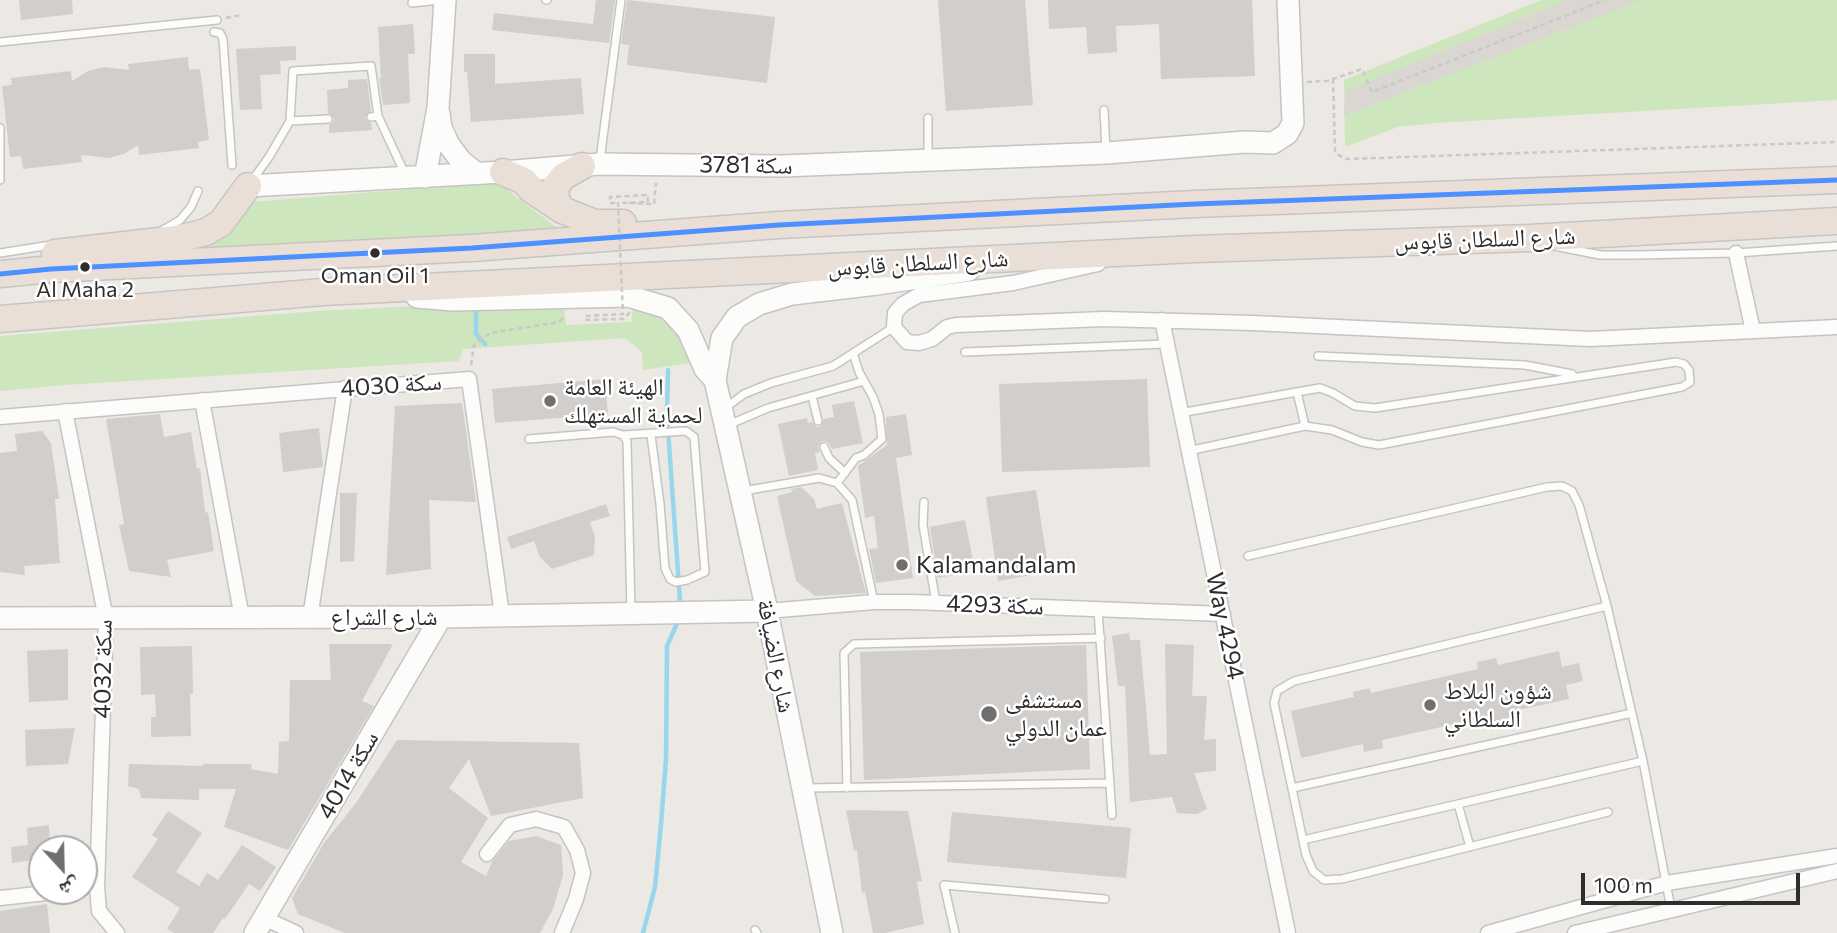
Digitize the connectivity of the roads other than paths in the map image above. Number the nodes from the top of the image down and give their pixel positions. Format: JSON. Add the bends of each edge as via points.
{"nodes":[{"id":1,"x":439,"y":0,"type":"edge"},
{"id":2,"x":445,"y":0,"type":"edge"},
{"id":3,"x":621,"y":0,"type":"edge"},
{"id":4,"x":1288,"y":0,"type":"edge"},
{"id":5,"x":412,"y":3,"type":"dead end"},
{"id":6,"x":217,"y":20,"type":"dead end"},
{"id":7,"x":215,"y":32,"type":"dead end"},
{"id":8,"x":0,"y":42,"type":"edge"},
{"id":9,"x":438,"y":108,"type":"junction"},
{"id":10,"x":1104,"y":110,"type":"dead end"},
{"id":11,"x":928,"y":118,"type":"dead end"},
{"id":12,"x":328,"y":119,"type":"dead end"},
{"id":13,"x":290,"y":121,"type":"junction"},
{"id":14,"x":0,"y":128,"type":"edge"},
{"id":15,"x":1107,"y":153,"type":"junction"},
{"id":16,"x":928,"y":160,"type":"junction"},
{"id":17,"x":232,"y":165,"type":"dead end"},
{"id":18,"x":590,"y":165,"type":"junction"},
{"id":19,"x":503,"y":172,"type":"junction"},
{"id":20,"x":476,"y":173,"type":"junction"},
{"id":21,"x":416,"y":178,"type":"junction"},
{"id":22,"x":0,"y":180,"type":"edge"},
{"id":23,"x":1837,"y":180,"type":"edge"},
{"id":24,"x":248,"y":187,"type":"junction"},
{"id":25,"x":198,"y":191,"type":"dead end"},
{"id":26,"x":562,"y":210,"type":"junction"},
{"id":27,"x":1837,"y":221,"type":"edge"},
{"id":28,"x":779,"y":225,"type":"junction"},
{"id":29,"x":1529,"y":238,"type":"junction"},
{"id":30,"x":1837,"y":246,"type":"edge"},
{"id":31,"x":1158,"y":251,"type":"junction"},
{"id":32,"x":0,"y":253,"type":"edge"},
{"id":33,"x":1735,"y":253,"type":"junction"},
{"id":34,"x":1066,"y":256,"type":"junction"},
{"id":35,"x":0,"y":260,"type":"edge"},
{"id":36,"x":0,"y":274,"type":"edge"},
{"id":37,"x":323,"y":292,"type":"junction"},
{"id":38,"x":0,"y":319,"type":"edge"},
{"id":39,"x":1162,"y":320,"type":"junction"},
{"id":40,"x":894,"y":327,"type":"junction"},
{"id":41,"x":1837,"y":327,"type":"edge"},
{"id":42,"x":1753,"y":331,"type":"junction"},
{"id":43,"x":1165,"y":344,"type":"junction"},
{"id":44,"x":965,"y":352,"type":"dead end"},
{"id":45,"x":853,"y":353,"type":"junction"},
{"id":46,"x":1318,"y":356,"type":"dead end"},
{"id":47,"x":1579,"y":376,"type":"junction"},
{"id":48,"x":715,"y":380,"type":"junction"},
{"id":49,"x":864,"y":381,"type":"junction"},
{"id":50,"x":345,"y":388,"type":"junction"},
{"id":51,"x":1297,"y":392,"type":"junction"},
{"id":52,"x":812,"y":396,"type":"junction"},
{"id":53,"x":202,"y":400,"type":"junction"},
{"id":54,"x":65,"y":411,"type":"junction"},
{"id":55,"x":1181,"y":413,"type":"junction"},
{"id":56,"x":0,"y":417,"type":"edge"},
{"id":57,"x":724,"y":418,"type":"junction"},
{"id":58,"x":818,"y":421,"type":"dead end"},
{"id":59,"x":1305,"y":426,"type":"junction"},
{"id":60,"x":623,"y":435,"type":"junction"},
{"id":61,"x":651,"y":435,"type":"junction"},
{"id":62,"x":529,"y":439,"type":"dead end"},
{"id":63,"x":824,"y":447,"type":"dead end"},
{"id":64,"x":1187,"y":452,"type":"junction"},
{"id":65,"x":845,"y":473,"type":"junction"},
{"id":66,"x":837,"y":483,"type":"junction"},
{"id":67,"x":740,"y":492,"type":"junction"},
{"id":68,"x":923,"y":502,"type":"dead end"},
{"id":69,"x":1248,"y":556,"type":"dead end"},
{"id":70,"x":874,"y":602,"type":"junction"},
{"id":71,"x":936,"y":603,"type":"junction"},
{"id":72,"x":1607,"y":606,"type":"junction"},
{"id":73,"x":1098,"y":609,"type":"junction"},
{"id":74,"x":767,"y":611,"type":"junction"},
{"id":75,"x":631,"y":613,"type":"junction"},
{"id":76,"x":1223,"y":614,"type":"junction"},
{"id":77,"x":502,"y":615,"type":"junction"},
{"id":78,"x":441,"y":617,"type":"junction"},
{"id":79,"x":0,"y":618,"type":"edge"},
{"id":80,"x":242,"y":618,"type":"junction"},
{"id":81,"x":310,"y":618,"type":"junction"},
{"id":82,"x":106,"y":619,"type":"junction"},
{"id":83,"x":1101,"y":638,"type":"junction"},
{"id":84,"x":1632,"y":713,"type":"junction"},
{"id":85,"x":1643,"y":761,"type":"junction"},
{"id":86,"x":1110,"y":783,"type":"junction"},
{"id":87,"x":803,"y":788,"type":"junction"},
{"id":88,"x":1292,"y":788,"type":"junction"},
{"id":89,"x":847,"y":789,"type":"junction"},
{"id":90,"x":1458,"y":804,"type":"junction"},
{"id":91,"x":1608,"y":812,"type":"dead end"},
{"id":92,"x":1112,"y":815,"type":"dead end"},
{"id":93,"x":94,"y":835,"type":"edge"},
{"id":94,"x":1303,"y":841,"type":"junction"},
{"id":95,"x":1470,"y":847,"type":"junction"},
{"id":96,"x":487,"y":854,"type":"dead end"},
{"id":97,"x":1837,"y":856,"type":"edge"},
{"id":98,"x":1788,"y":864,"type":"junction"},
{"id":99,"x":1837,"y":871,"type":"edge"},
{"id":100,"x":1790,"y":882,"type":"junction"},
{"id":101,"x":1667,"y":883,"type":"junction"},
{"id":102,"x":28,"y":895,"type":"edge"},
{"id":103,"x":0,"y":898,"type":"edge"},
{"id":104,"x":1105,"y":900,"type":"dead end"},
{"id":105,"x":97,"y":905,"type":"edge"},
{"id":106,"x":1671,"y":909,"type":"junction"},
{"id":107,"x":259,"y":926,"type":"edge"},
{"id":108,"x":1601,"y":930,"type":"edge"},
{"id":109,"x":117,"y":933,"type":"edge"},
{"id":110,"x":296,"y":933,"type":"edge"},
{"id":111,"x":562,"y":933,"type":"edge"},
{"id":112,"x":832,"y":933,"type":"edge"},
{"id":113,"x":955,"y":933,"type":"edge"},
{"id":114,"x":1288,"y":933,"type":"edge"},
{"id":115,"x":1488,"y":933,"type":"edge"},
{"id":116,"x":1575,"y":933,"type":"edge"}],
"edges":[{"from":1,"to":5,"type":"lane"},
{"from":2,"to":9,"type":"street"},
{"from":3,"to":18,"type":"lane"},
{"from":4,"to":15,"type":"street","name":"سكة 3781","via":[[1291,90],[1280,128],[1245,142]]},
{"from":6,"to":8,"type":"lane"},
{"from":7,"to":17,"type":"lane","via":[[223,39]]},
{"from":9,"to":20,"type":"street","via":[[449,145]]},
{"from":9,"to":21,"type":"street"},
{"from":10,"to":15,"type":"lane"},
{"from":11,"to":16,"type":"lane"},
{"from":12,"to":13,"type":"lane"},
{"from":13,"to":21,"type":"lane","via":[[293,71],[371,66],[375,116]]},
{"from":13,"to":24,"type":"lane"},
{"from":14,"to":22,"type":"lane"},
{"from":15,"to":16,"type":"street","name":"سكة 3781"},
{"from":16,"to":18,"type":"street","name":"سكة 3781","via":[[782,166]]},
{"from":18,"to":19,"type":"street","name":"سكة 3781"},
{"from":18,"to":26,"type":"highway","via":[[564,176],[555,187]]},
{"from":19,"to":20,"type":"street","name":"سكة 3781"},
{"from":19,"to":26,"type":"highway","via":[[524,181]]},
{"from":20,"to":21,"type":"street","name":"سكة 3781"},
{"from":21,"to":24,"type":"street","name":"سكة 3781"},
{"from":23,"to":28,"type":"highway","name":"شارع السلطان قابوس"},
{"from":24,"to":35,"type":"highway","via":[[221,223],[206,232]]},
{"from":25,"to":32,"type":"lane","via":[[191,207],[166,229]]},
{"from":26,"to":28,"type":"highway","via":[[595,223]]},
{"from":27,"to":29,"type":"highway","name":"شارع السلطان قابوس"},
{"from":28,"to":36,"type":"highway","name":"شارع السلطان قابوس","via":[[472,248]]},
{"from":29,"to":31,"type":"highway","name":"شارع السلطان قابوس"},
{"from":29,"to":33,"type":"lane","via":[[1600,255]]},
{"from":30,"to":33,"type":"lane"},
{"from":31,"to":34,"type":"highway","name":"شارع السلطان قابوس"},
{"from":31,"to":40,"type":"street","via":[[1013,283],[919,295],[895,313]]},
{"from":33,"to":42,"type":"street"},
{"from":34,"to":37,"type":"highway","name":"شارع السلطان قابوس"},
{"from":34,"to":48,"type":"street","via":[[792,294],[759,304],[737,317],[722,338]]},
{"from":37,"to":38,"type":"highway","name":"شارع السلطان قابوس"},
{"from":37,"to":48,"type":"street","via":[[453,300],[628,296],[668,308],[688,330],[705,369]]},
{"from":39,"to":40,"type":"street","via":[[956,325],[919,342],[907,342]]},
{"from":39,"to":42,"type":"street","via":[[1590,339]]},
{"from":39,"to":43,"type":"street","name":"Way 4294"},
{"from":40,"to":45,"type":"lane"},
{"from":41,"to":42,"type":"street"},
{"from":43,"to":44,"type":"lane"},
{"from":43,"to":55,"type":"street","name":"Way 4294"},
{"from":45,"to":49,"type":"lane"},
{"from":45,"to":57,"type":"lane","via":[[833,366],[744,394]]},
{"from":46,"to":47,"type":"lane","via":[[1525,365]]},
{"from":47,"to":51,"type":"lane","via":[[1375,408],[1355,406],[1320,388]]},
{"from":47,"to":59,"type":"lane","via":[[1676,362],[1689,370],[1690,382],[1379,444]]},
{"from":48,"to":57,"type":"street","name":"شارع الضيافة"},
{"from":49,"to":52,"type":"lane"},
{"from":49,"to":65,"type":"lane","via":[[879,414],[882,439],[856,458]]},
{"from":50,"to":53,"type":"street","name":"سكة 4030"},
{"from":50,"to":77,"type":"street","name":"سكة 4030","via":[[469,379]]},
{"from":50,"to":81,"type":"street"},
{"from":51,"to":55,"type":"lane"},
{"from":51,"to":59,"type":"lane"},
{"from":52,"to":57,"type":"lane"},
{"from":52,"to":58,"type":"lane"},
{"from":53,"to":54,"type":"street","name":"سكة 4030"},
{"from":53,"to":80,"type":"street"},
{"from":54,"to":56,"type":"street","name":"سكة 4030"},
{"from":54,"to":82,"type":"street","name":"سكة 4032"},
{"from":55,"to":64,"type":"street","name":"Way 4294"},
{"from":57,"to":67,"type":"street","name":"شارع الضيافة"},
{"from":59,"to":64,"type":"lane"},
{"from":60,"to":61,"type":"lane"},
{"from":60,"to":62,"type":"lane"},
{"from":60,"to":75,"type":"lane","via":[[627,441]]},
{"from":61,"to":61,"type":"lane","via":[[687,431],[694,437],[705,572],[687,580],[670,579],[665,568]]},
{"from":63,"to":65,"type":"lane"},
{"from":64,"to":76,"type":"street","name":"Way 4294"},
{"from":65,"to":66,"type":"lane"},
{"from":66,"to":67,"type":"lane","via":[[819,478]]},
{"from":66,"to":70,"type":"lane","via":[[852,500]]},
{"from":67,"to":74,"type":"street","name":"شارع الضيافة"},
{"from":68,"to":71,"type":"lane"},
{"from":69,"to":72,"type":"lane","via":[[1562,486],[1572,491],[1579,505]]},
{"from":70,"to":71,"type":"street","name":"سكة 4293"},
{"from":70,"to":74,"type":"street","name":"سكة 4293"},
{"from":71,"to":73,"type":"street","name":"سكة 4293"},
{"from":72,"to":84,"type":"lane"},
{"from":72,"to":88,"type":"lane","via":[[1294,681],[1277,691],[1274,703]]},
{"from":73,"to":76,"type":"street","name":"سكة 4293"},
{"from":73,"to":83,"type":"lane"},
{"from":74,"to":75,"type":"street","name":"شارع الشراع"},
{"from":74,"to":87,"type":"street","name":"شارع الضيافة"},
{"from":75,"to":77,"type":"street","name":"شارع الشراع"},
{"from":76,"to":114,"type":"street","name":"Way 4294"},
{"from":77,"to":78,"type":"street","name":"شارع الشراع"},
{"from":78,"to":81,"type":"street","name":"شارع الشراع"},
{"from":78,"to":107,"type":"street","name":"سكة 4014"},
{"from":79,"to":82,"type":"street","name":"شارع الشراع"},
{"from":80,"to":81,"type":"street","name":"شارع الشراع"},
{"from":80,"to":82,"type":"street","name":"شارع الشراع"},
{"from":82,"to":93,"type":"street","name":"سكة 4032"},
{"from":83,"to":86,"type":"lane"},
{"from":83,"to":89,"type":"lane","via":[[854,644],[844,653]]},
{"from":84,"to":85,"type":"lane"},
{"from":84,"to":88,"type":"lane"},
{"from":85,"to":90,"type":"lane"},
{"from":85,"to":101,"type":"lane"},
{"from":86,"to":89,"type":"lane"},
{"from":86,"to":92,"type":"lane"},
{"from":87,"to":89,"type":"lane"},
{"from":87,"to":112,"type":"street","name":"شارع الضيافة"},
{"from":88,"to":94,"type":"lane"},
{"from":90,"to":94,"type":"lane"},
{"from":90,"to":95,"type":"lane"},
{"from":91,"to":95,"type":"lane"},
{"from":94,"to":95,"type":"lane","via":[[1312,871],[1324,880]]},
{"from":96,"to":111,"type":"street","via":[[510,825],[536,819],[564,827],[578,850],[583,873]]},
{"from":97,"to":98,"type":"street"},
{"from":98,"to":100,"type":"street"},
{"from":98,"to":101,"type":"street"},
{"from":99,"to":100,"type":"street"},
{"from":100,"to":106,"type":"street"},
{"from":101,"to":106,"type":"lane"},
{"from":101,"to":115,"type":"street"},
{"from":102,"to":103,"type":"street"},
{"from":104,"to":113,"type":"lane","via":[[944,885]]},
{"from":105,"to":109,"type":"street","name":"سكة 4032"},
{"from":106,"to":108,"type":"street"},
{"from":107,"to":110,"type":"street"},
{"from":108,"to":116,"type":"street"}]}
